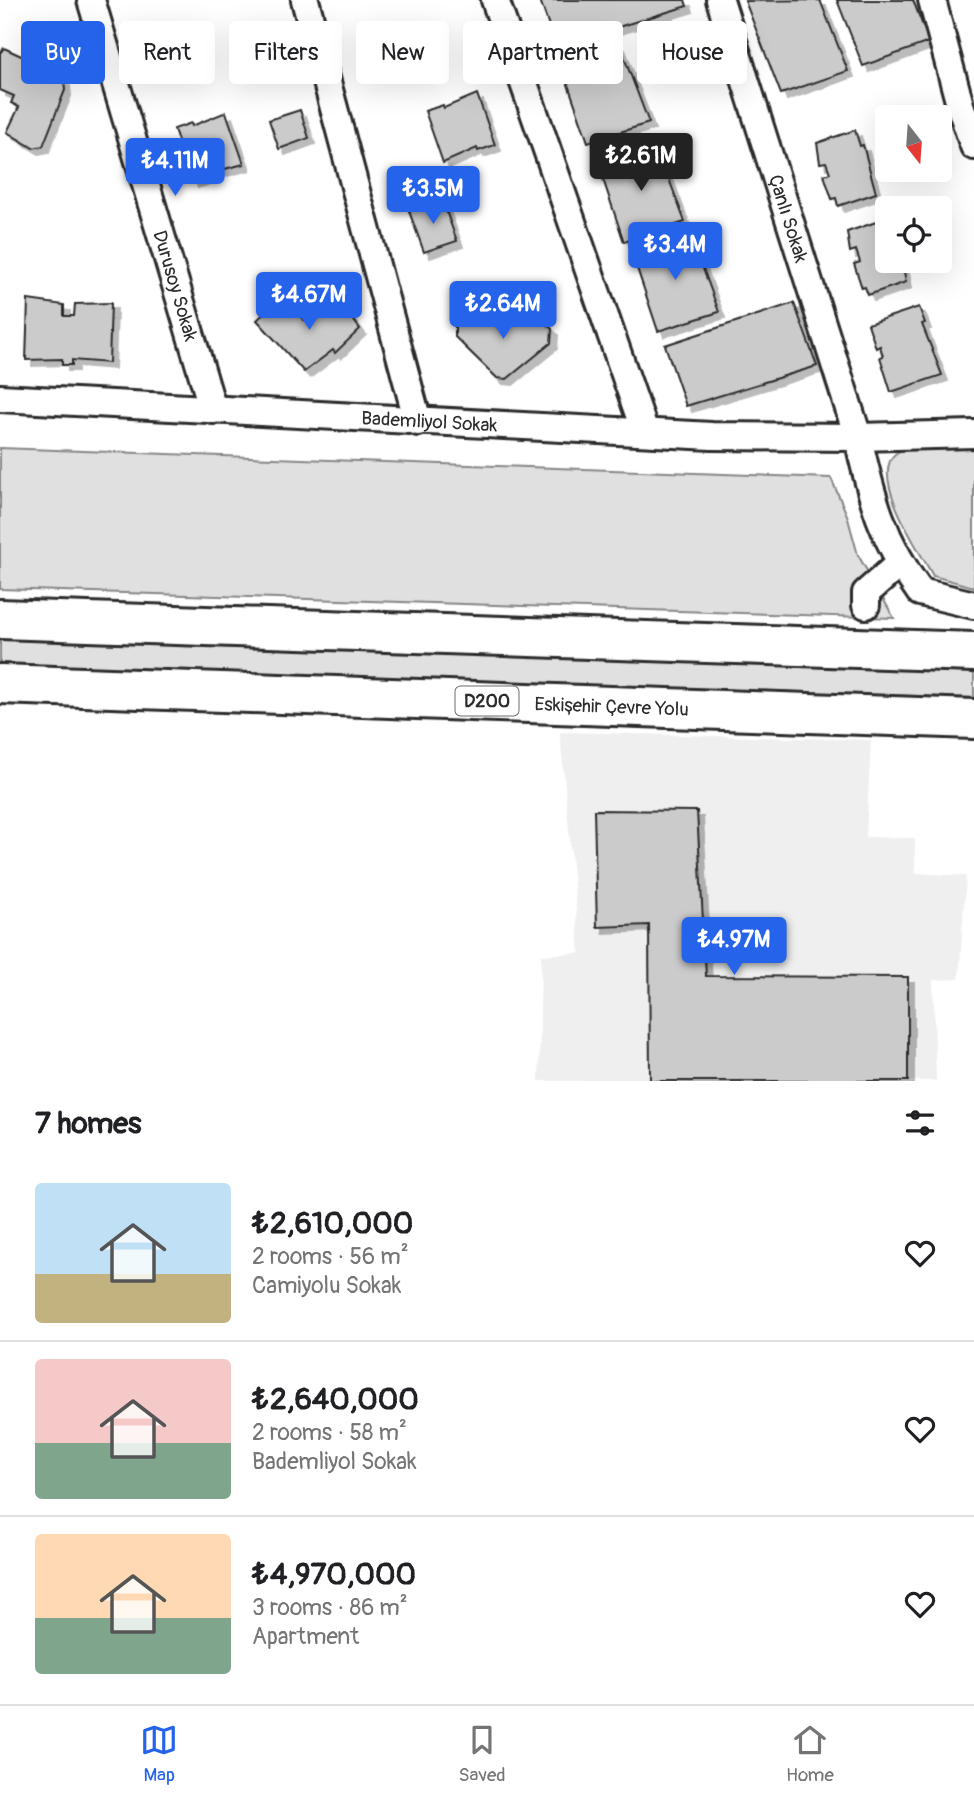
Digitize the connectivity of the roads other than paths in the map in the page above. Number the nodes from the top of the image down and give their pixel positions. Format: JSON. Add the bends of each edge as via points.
{"nodes":[{"id":1,"x":91,"y":0,"type":"edge"},
{"id":2,"x":305,"y":0,"type":"edge"},
{"id":3,"x":495,"y":0,"type":"edge"},
{"id":4,"x":720,"y":0,"type":"edge"},
{"id":5,"x":932,"y":0,"type":"edge"},
{"id":6,"x":974,"y":146,"type":"edge"},
{"id":7,"x":0,"y":398,"type":"edge"},
{"id":8,"x":213,"y":410,"type":"junction"},
{"id":9,"x":418,"y":422,"type":"junction"},
{"id":10,"x":645,"y":432,"type":"junction"},
{"id":11,"x":974,"y":434,"type":"edge"},
{"id":12,"x":858,"y":437,"type":"junction"},
{"id":13,"x":899,"y":564,"type":"junction"},
{"id":14,"x":866,"y":605,"type":"dead end"},
{"id":15,"x":974,"y":605,"type":"edge"},
{"id":16,"x":0,"y":619,"type":"edge"},
{"id":17,"x":974,"y":652,"type":"edge"},
{"id":18,"x":0,"y":684,"type":"edge"},
{"id":19,"x":974,"y":719,"type":"edge"}],
"edges":[{"from":1,"to":8,"type":"street","name":"Durusoy Sokak"},
{"from":2,"to":9,"type":"street"},
{"from":3,"to":10,"type":"street"},
{"from":4,"to":12,"type":"street","name":"Çanlı Sokak"},
{"from":5,"to":6,"type":"street"},
{"from":7,"to":8,"type":"street","name":"Bademliyol Sokak"},
{"from":8,"to":9,"type":"street","name":"Bademliyol Sokak"},
{"from":9,"to":10,"type":"street","name":"Bademliyol Sokak"},
{"from":10,"to":12,"type":"street","name":"Bademliyol Sokak"},
{"from":11,"to":12,"type":"street","name":"Bademliyol Sokak"},
{"from":12,"to":13,"type":"street","via":[[872,502]]},
{"from":13,"to":14,"type":"street","via":[[866,593]]},
{"from":13,"to":15,"type":"street","via":[[920,592]]},
{"from":16,"to":17,"type":"highway"},
{"from":18,"to":19,"type":"highway","name":"Eskişehir Çevre Yolu","number":"D200"}]}
